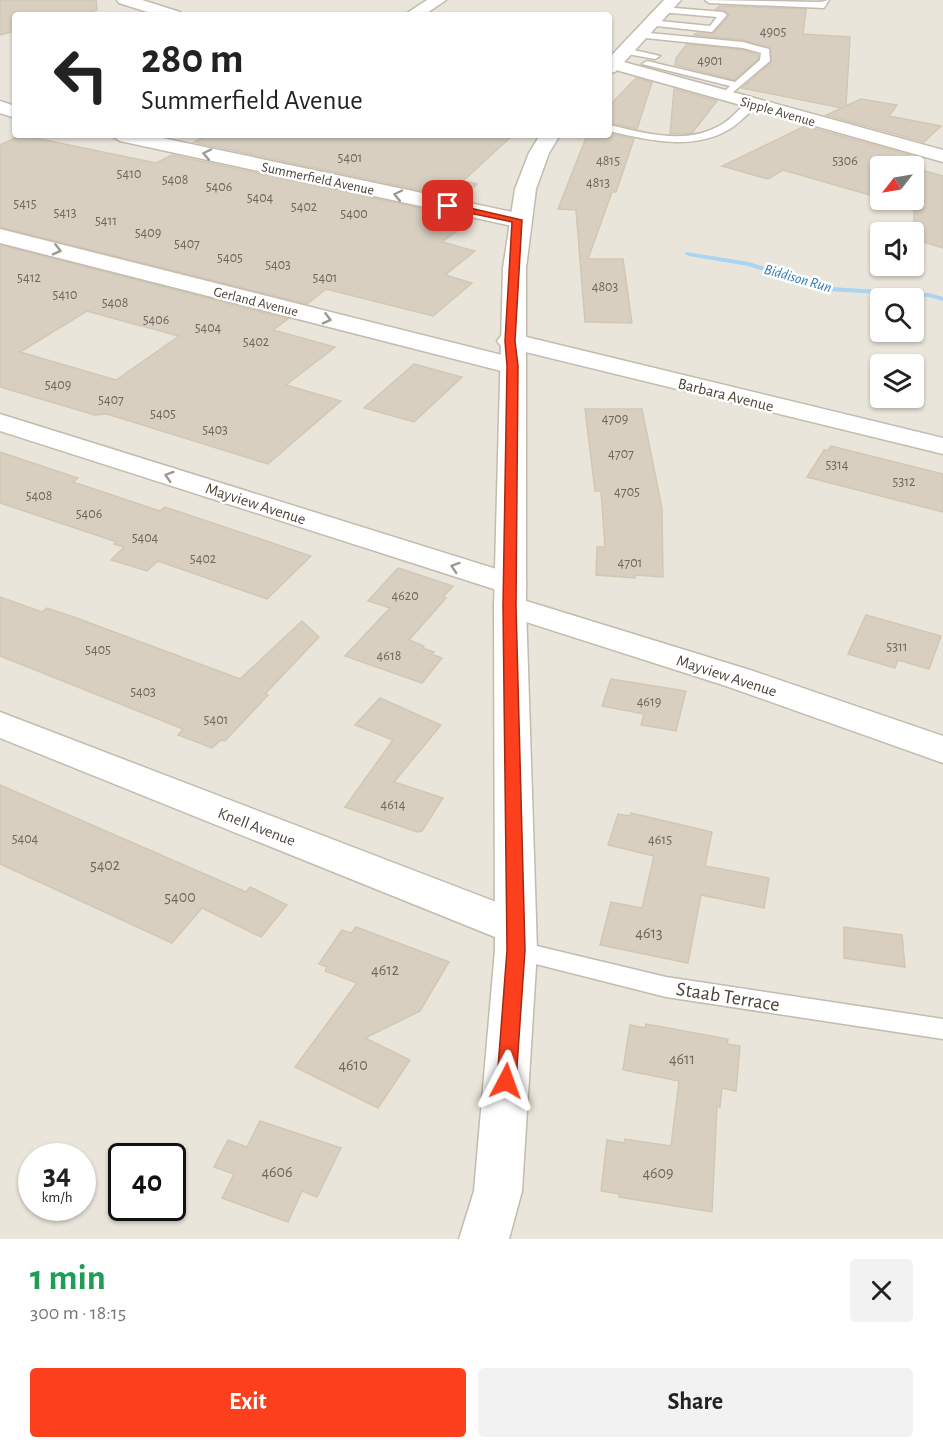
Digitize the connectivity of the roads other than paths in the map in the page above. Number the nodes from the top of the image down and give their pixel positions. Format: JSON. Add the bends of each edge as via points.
{"nodes":[{"id":1,"x":125,"y":0,"type":"edge"},
{"id":2,"x":173,"y":0,"type":"edge"},
{"id":3,"x":438,"y":0,"type":"edge"},
{"id":4,"x":710,"y":0,"type":"edge"},
{"id":5,"x":825,"y":0,"type":"edge"},
{"id":6,"x":730,"y":1,"type":"edge"},
{"id":7,"x":668,"y":5,"type":"edge"},
{"id":8,"x":149,"y":8,"type":"junction"},
{"id":9,"x":163,"y":12,"type":"edge"},
{"id":10,"x":417,"y":12,"type":"edge"},
{"id":11,"x":645,"y":29,"type":"junction"},
{"id":12,"x":672,"y":38,"type":"junction"},
{"id":13,"x":655,"y":56,"type":"junction"},
{"id":14,"x":616,"y":61,"type":"edge"},
{"id":15,"x":644,"y":68,"type":"junction"},
{"id":16,"x":731,"y":90,"type":"junction"},
{"id":17,"x":753,"y":104,"type":"junction"},
{"id":18,"x":612,"y":129,"type":"edge"},
{"id":19,"x":134,"y":138,"type":"edge"},
{"id":20,"x":548,"y":138,"type":"edge"},
{"id":21,"x":943,"y":156,"type":"edge"},
{"id":22,"x":517,"y":220,"type":"junction"},
{"id":23,"x":0,"y":236,"type":"edge"},
{"id":24,"x":511,"y":354,"type":"junction"},
{"id":25,"x":0,"y":422,"type":"edge"},
{"id":26,"x":943,"y":446,"type":"edge"},
{"id":27,"x":510,"y":595,"type":"junction"},
{"id":28,"x":0,"y":724,"type":"edge"},
{"id":29,"x":943,"y":750,"type":"edge"},
{"id":30,"x":515,"y":938,"type":"junction"},
{"id":31,"x":943,"y":1029,"type":"edge"},
{"id":32,"x":484,"y":1239,"type":"edge"}],
"edges":[{"from":1,"to":8,"type":"street"},
{"from":2,"to":8,"type":"street"},
{"from":3,"to":10,"type":"street"},
{"from":4,"to":6,"type":"lane"},
{"from":5,"to":6,"type":"lane","via":[[824,5]]},
{"from":7,"to":11,"type":"street"},
{"from":7,"to":11,"type":"lane","via":[[723,15],[712,29]]},
{"from":8,"to":9,"type":"street"},
{"from":11,"to":12,"type":"lane"},
{"from":11,"to":14,"type":"street"},
{"from":12,"to":13,"type":"lane"},
{"from":12,"to":16,"type":"lane","via":[[766,51],[765,61]]},
{"from":13,"to":14,"type":"lane"},
{"from":13,"to":15,"type":"lane"},
{"from":14,"to":15,"type":"street","name":"Sipple Avenue"},
{"from":15,"to":16,"type":"street","name":"Sipple Avenue"},
{"from":16,"to":17,"type":"street","name":"Sipple Avenue"},
{"from":17,"to":18,"type":"lane","via":[[710,135],[663,140]]},
{"from":17,"to":21,"type":"street","name":"Sipple Avenue"},
{"from":22,"to":19,"type":"street","name":"Summerfield Avenue","one_way":true},
{"from":20,"to":22,"type":"street","via":[[532,164]]},
{"from":22,"to":24,"type":"street"},
{"from":23,"to":24,"type":"street","name":"Gerland Avenue","one_way":true},
{"from":24,"to":26,"type":"street","name":"Barbara Avenue"},
{"from":24,"to":27,"type":"street"},
{"from":27,"to":25,"type":"street","name":"Mayview Avenue","one_way":true},
{"from":27,"to":29,"type":"street","name":"Mayview Avenue"},
{"from":27,"to":30,"type":"street"},
{"from":28,"to":30,"type":"street","name":"Knell Avenue"},
{"from":30,"to":31,"type":"lane","name":"Staab Terrace","via":[[666,987]]},
{"from":30,"to":32,"type":"street","via":[[498,1191]]}]}
